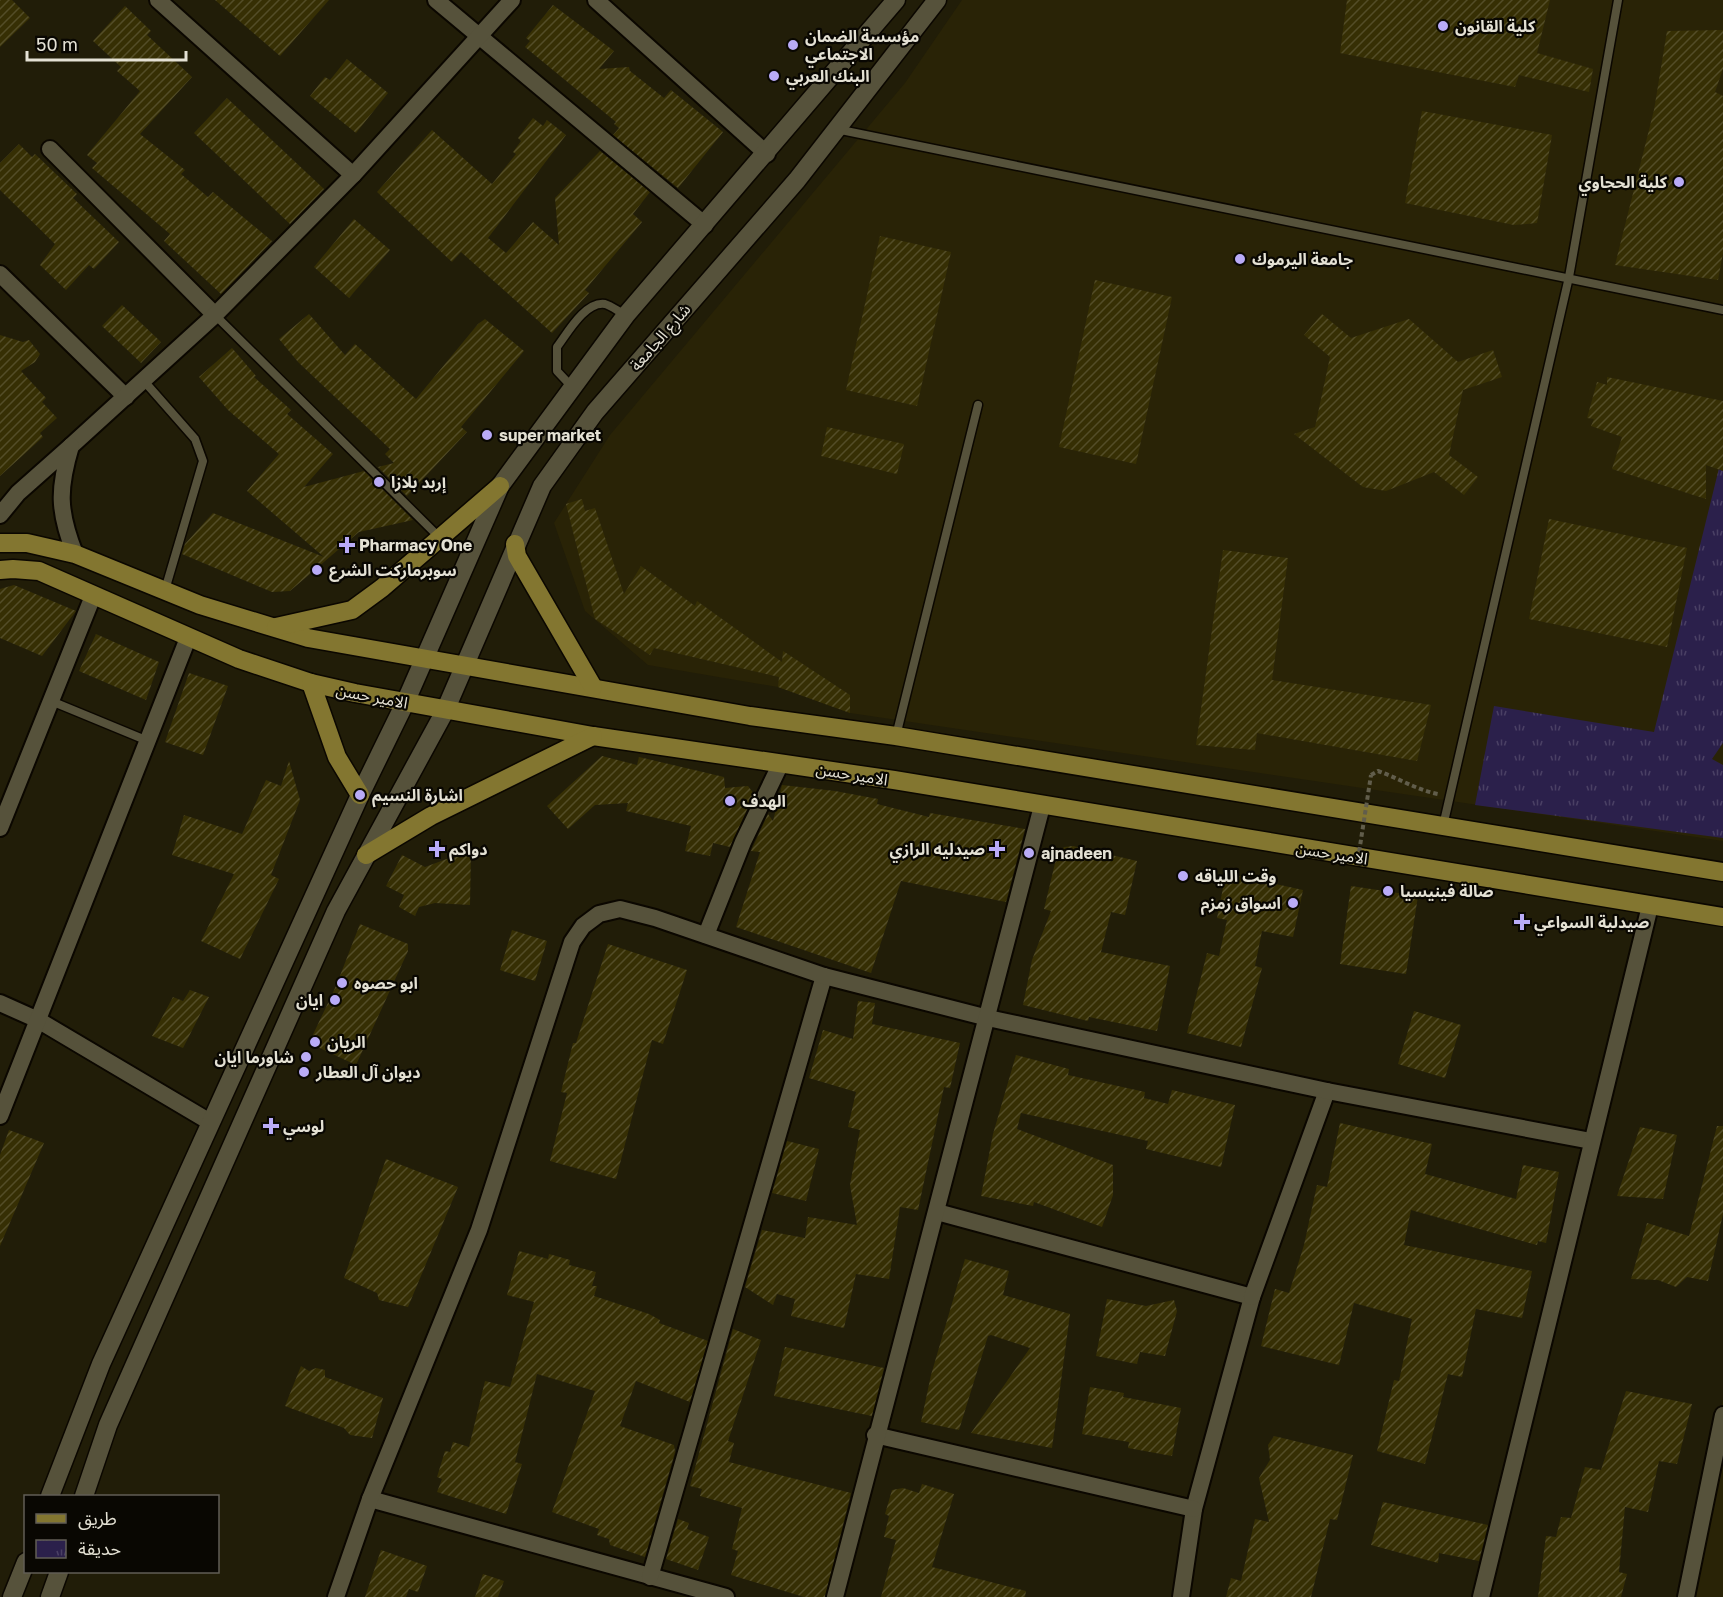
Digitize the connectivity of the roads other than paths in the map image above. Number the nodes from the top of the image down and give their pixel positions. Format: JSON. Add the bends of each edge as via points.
{"nodes":[{"id":1,"x":158,"y":0,"type":"edge"},
{"id":2,"x":436,"y":0,"type":"edge"},
{"id":3,"x":512,"y":0,"type":"edge"},
{"id":4,"x":596,"y":0,"type":"edge"},
{"id":5,"x":896,"y":0,"type":"edge"},
{"id":6,"x":937,"y":0,"type":"edge"},
{"id":7,"x":1618,"y":0,"type":"edge"},
{"id":8,"x":479,"y":37,"type":"junction"},
{"id":9,"x":836,"y":129,"type":"junction"},
{"id":10,"x":50,"y":149,"type":"dead end"},
{"id":11,"x":767,"y":154,"type":"junction"},
{"id":12,"x":353,"y":175,"type":"junction"},
{"id":13,"x":705,"y":225,"type":"junction"},
{"id":14,"x":0,"y":274,"type":"edge"},
{"id":15,"x":1569,"y":277,"type":"junction"},
{"id":16,"x":1723,"y":310,"type":"edge"},
{"id":17,"x":215,"y":315,"type":"junction"},
{"id":18,"x":626,"y":315,"type":"junction"},
{"id":19,"x":144,"y":381,"type":"junction"},
{"id":20,"x":572,"y":387,"type":"junction"},
{"id":21,"x":126,"y":397,"type":"junction"},
{"id":22,"x":978,"y":405,"type":"dead end"},
{"id":23,"x":71,"y":446,"type":"junction"},
{"id":24,"x":500,"y":486,"type":"junction"},
{"id":25,"x":0,"y":515,"type":"edge"},
{"id":26,"x":441,"y":538,"type":"junction"},
{"id":27,"x":0,"y":543,"type":"edge"},
{"id":28,"x":515,"y":544,"type":"junction"},
{"id":29,"x":75,"y":554,"type":"junction"},
{"id":30,"x":0,"y":570,"type":"edge"},
{"id":31,"x":165,"y":590,"type":"junction"},
{"id":32,"x":93,"y":596,"type":"junction"},
{"id":33,"x":271,"y":628,"type":"junction"},
{"id":34,"x":188,"y":638,"type":"junction"},
{"id":35,"x":425,"y":657,"type":"junction"},
{"id":36,"x":466,"y":664,"type":"junction"},
{"id":37,"x":311,"y":683,"type":"junction"},
{"id":38,"x":593,"y":687,"type":"junction"},
{"id":39,"x":51,"y":701,"type":"junction"},
{"id":40,"x":405,"y":703,"type":"junction"},
{"id":41,"x":445,"y":711,"type":"junction"},
{"id":42,"x":593,"y":736,"type":"junction"},
{"id":43,"x":896,"y":736,"type":"junction"},
{"id":44,"x":148,"y":741,"type":"junction"},
{"id":45,"x":781,"y":763,"type":"junction"},
{"id":46,"x":360,"y":795,"type":"junction"},
{"id":47,"x":1042,"y":806,"type":"junction"},
{"id":48,"x":1443,"y":827,"type":"junction"},
{"id":49,"x":0,"y":828,"type":"edge"},
{"id":50,"x":366,"y":855,"type":"junction"},
{"id":51,"x":1723,"y":872,"type":"edge"},
{"id":52,"x":1650,"y":906,"type":"junction"},
{"id":53,"x":1723,"y":917,"type":"edge"},
{"id":54,"x":705,"y":935,"type":"junction"},
{"id":55,"x":824,"y":976,"type":"junction"},
{"id":56,"x":0,"y":1003,"type":"edge"},
{"id":57,"x":988,"y":1018,"type":"junction"},
{"id":58,"x":38,"y":1020,"type":"junction"},
{"id":59,"x":1327,"y":1091,"type":"junction"},
{"id":60,"x":0,"y":1116,"type":"edge"},
{"id":61,"x":210,"y":1122,"type":"junction"},
{"id":62,"x":1591,"y":1141,"type":"junction"},
{"id":63,"x":937,"y":1212,"type":"junction"},
{"id":64,"x":1252,"y":1297,"type":"junction"},
{"id":65,"x":1723,"y":1415,"type":"edge"},
{"id":66,"x":876,"y":1435,"type":"junction"},
{"id":67,"x":51,"y":1495,"type":"edge"},
{"id":68,"x":85,"y":1495,"type":"edge"},
{"id":69,"x":370,"y":1499,"type":"junction"},
{"id":70,"x":1194,"y":1509,"type":"junction"},
{"id":71,"x":24,"y":1567,"type":"edge"},
{"id":72,"x":59,"y":1573,"type":"edge"},
{"id":73,"x":650,"y":1577,"type":"junction"},
{"id":74,"x":12,"y":1597,"type":"edge"},
{"id":75,"x":51,"y":1597,"type":"edge"},
{"id":76,"x":336,"y":1597,"type":"edge"},
{"id":77,"x":726,"y":1597,"type":"edge"},
{"id":78,"x":835,"y":1597,"type":"edge"},
{"id":79,"x":1181,"y":1597,"type":"edge"},
{"id":80,"x":1481,"y":1597,"type":"edge"},
{"id":81,"x":1686,"y":1597,"type":"edge"}],
"edges":[{"from":1,"to":12,"type":"street"},
{"from":2,"to":8,"type":"street"},
{"from":3,"to":8,"type":"street"},
{"from":4,"to":11,"type":"street"},
{"from":5,"to":11,"type":"main road"},
{"from":6,"to":9,"type":"main road","name":"شارع الجامعة"},
{"from":7,"to":15,"type":"lane"},
{"from":8,"to":12,"type":"street"},
{"from":8,"to":13,"type":"street"},
{"from":9,"to":15,"type":"lane"},
{"from":9,"to":28,"type":"main road","name":"شارع الجامعة","via":[[736,252],[596,412],[542,486]]},
{"from":10,"to":17,"type":"street"},
{"from":11,"to":13,"type":"main road"},
{"from":12,"to":17,"type":"street"},
{"from":13,"to":18,"type":"main road"},
{"from":14,"to":21,"type":"street"},
{"from":15,"to":16,"type":"lane"},
{"from":15,"to":48,"type":"lane"},
{"from":17,"to":19,"type":"street"},
{"from":17,"to":26,"type":"lane"},
{"from":18,"to":20,"type":"main road"},
{"from":18,"to":20,"type":"lane","via":[[608,305],[596,305],[588,309],[557,347],[557,371]]},
{"from":19,"to":21,"type":"street"},
{"from":19,"to":31,"type":"lane","via":[[195,439],[203,461]]},
{"from":20,"to":24,"type":"main road"},
{"from":21,"to":23,"type":"street"},
{"from":22,"to":43,"type":"lane"},
{"from":23,"to":25,"type":"street","via":[[18,493]]},
{"from":23,"to":29,"type":"street","via":[[61,480],[64,526]]},
{"from":24,"to":26,"type":"main road"},
{"from":24,"to":35,"type":"main road"},
{"from":26,"to":33,"type":"main road","via":[[352,610]]},
{"from":27,"to":29,"type":"main road","via":[[27,543]]},
{"from":28,"to":36,"type":"main road","name":"شارع الجامعة"},
{"from":28,"to":38,"type":"main road","via":[[517,556]]},
{"from":29,"to":31,"type":"main road"},
{"from":30,"to":32,"type":"main road","name":"الامير حسن","via":[[39,571]]},
{"from":31,"to":33,"type":"main road"},
{"from":32,"to":34,"type":"main road","name":"الامير حسن"},
{"from":32,"to":39,"type":"street"},
{"from":33,"to":35,"type":"main road"},
{"from":34,"to":37,"type":"main road","name":"الامير حسن"},
{"from":34,"to":44,"type":"street"},
{"from":35,"to":36,"type":"main road"},
{"from":35,"to":40,"type":"main road"},
{"from":36,"to":38,"type":"main road"},
{"from":36,"to":41,"type":"main road","name":"شارع الجامعة"},
{"from":37,"to":40,"type":"main road","name":"الامير حسن"},
{"from":37,"to":46,"type":"main road","via":[[338,757]]},
{"from":38,"to":43,"type":"main road","via":[[750,716]]},
{"from":39,"to":44,"type":"lane"},
{"from":39,"to":49,"type":"street"},
{"from":40,"to":41,"type":"main road","name":"الامير حسن"},
{"from":40,"to":46,"type":"main road"},
{"from":41,"to":42,"type":"main road","name":"الامير حسن"},
{"from":41,"to":50,"type":"main road","name":"شارع الجامعة"},
{"from":42,"to":45,"type":"main road","name":"الامير حسن"},
{"from":42,"to":50,"type":"main road","via":[[430,816]]},
{"from":43,"to":48,"type":"main road"},
{"from":44,"to":58,"type":"street"},
{"from":45,"to":47,"type":"main road","name":"الامير حسن"},
{"from":45,"to":54,"type":"street"},
{"from":46,"to":61,"type":"main road"},
{"from":47,"to":52,"type":"main road","name":"الامير حسن"},
{"from":47,"to":57,"type":"street"},
{"from":48,"to":51,"type":"main road"},
{"from":50,"to":68,"type":"main road","name":"شارع الجامعة","via":[[336,911],[108,1425]]},
{"from":52,"to":53,"type":"main road","name":"الامير حسن"},
{"from":52,"to":62,"type":"street"},
{"from":54,"to":55,"type":"street"},
{"from":54,"to":69,"type":"street","via":[[620,909],[599,914],[583,926],[572,942],[479,1230]]},
{"from":55,"to":57,"type":"street"},
{"from":55,"to":73,"type":"street"},
{"from":56,"to":58,"type":"street"},
{"from":57,"to":59,"type":"street"},
{"from":57,"to":63,"type":"street"},
{"from":58,"to":60,"type":"street"},
{"from":58,"to":61,"type":"street"},
{"from":59,"to":62,"type":"street"},
{"from":59,"to":64,"type":"street"},
{"from":61,"to":67,"type":"main road","via":[[101,1364]]},
{"from":62,"to":80,"type":"street"},
{"from":63,"to":64,"type":"street"},
{"from":63,"to":66,"type":"street"},
{"from":64,"to":70,"type":"street"},
{"from":65,"to":81,"type":"street"},
{"from":66,"to":70,"type":"street"},
{"from":66,"to":78,"type":"street"},
{"from":69,"to":73,"type":"street"},
{"from":69,"to":76,"type":"street"},
{"from":70,"to":79,"type":"street"},
{"from":71,"to":74,"type":"main road"},
{"from":72,"to":75,"type":"main road"},
{"from":73,"to":77,"type":"street"}]}
